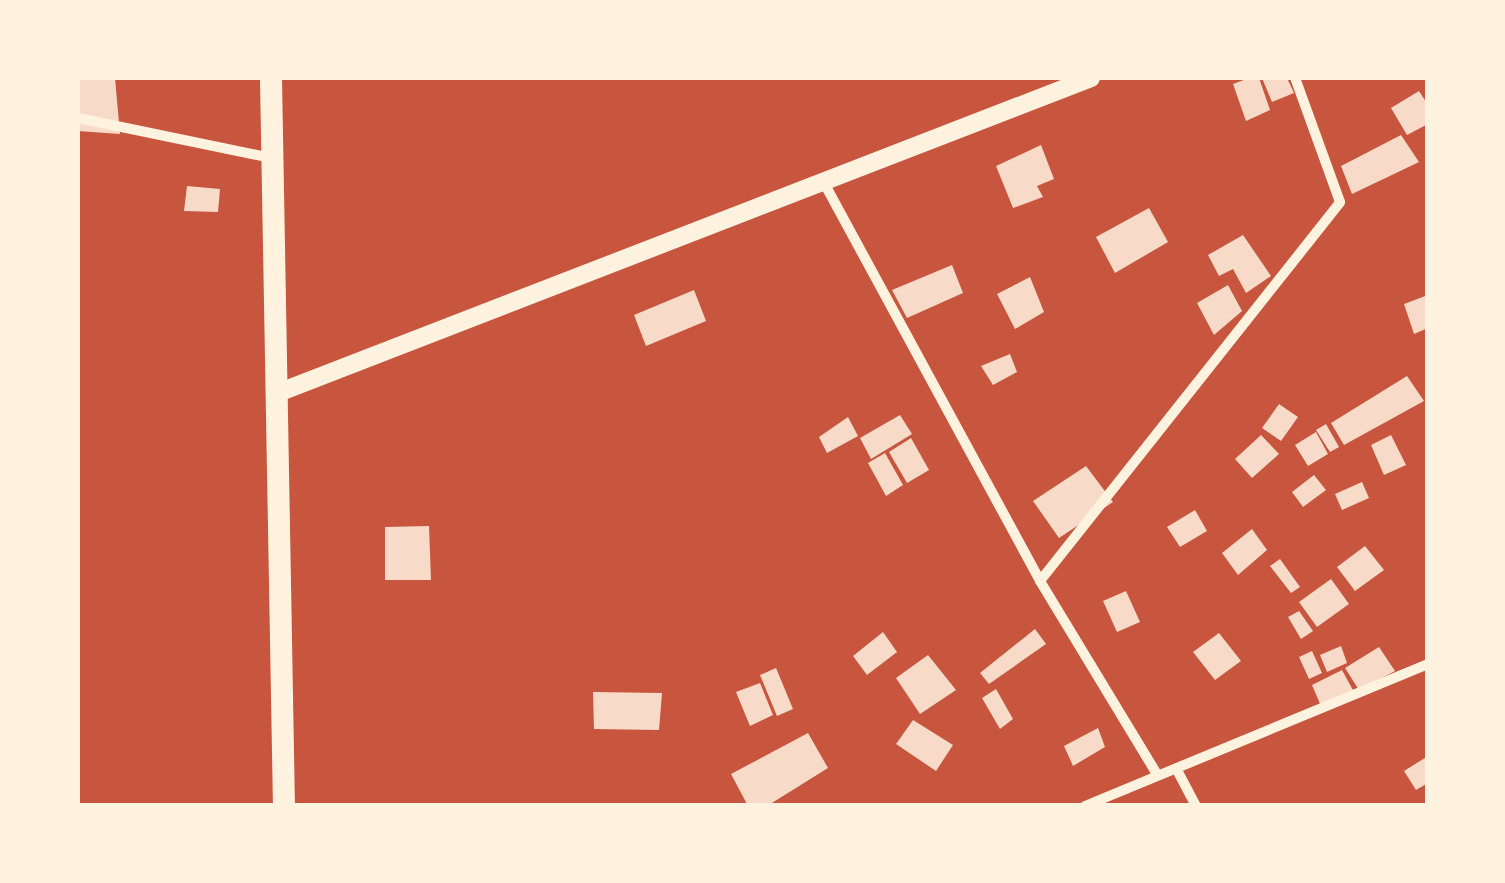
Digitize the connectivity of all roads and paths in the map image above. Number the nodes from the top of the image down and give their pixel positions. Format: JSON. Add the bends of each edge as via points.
{"nodes":[{"id":1,"x":270,"y":78,"type":"edge"},
{"id":2,"x":1091,"y":78,"type":"edge"},
{"id":3,"x":1295,"y":78,"type":"edge"},
{"id":4,"x":78,"y":118,"type":"edge"},
{"id":5,"x":271,"y":158,"type":"junction"},
{"id":6,"x":823,"y":182,"type":"junction"},
{"id":7,"x":275,"y":394,"type":"junction"},
{"id":8,"x":1040,"y":582,"type":"junction"},
{"id":9,"x":1428,"y":664,"type":"edge"},
{"id":10,"x":1178,"y":770,"type":"junction"},
{"id":11,"x":1157,"y":774,"type":"junction"},
{"id":12,"x":284,"y":806,"type":"edge"},
{"id":13,"x":1084,"y":806,"type":"edge"},
{"id":14,"x":1196,"y":806,"type":"edge"}],
"edges":[{"from":1,"to":5,"type":"main road"},
{"from":2,"to":6,"type":"street"},
{"from":3,"to":8,"type":"street","via":[[1340,202]]},
{"from":4,"to":5,"type":"street"},
{"from":5,"to":7,"type":"main road"},
{"from":6,"to":7,"type":"street"},
{"from":6,"to":8,"type":"street"},
{"from":7,"to":12,"type":"main road"},
{"from":8,"to":11,"type":"street"},
{"from":9,"to":10,"type":"street"},
{"from":10,"to":11,"type":"street"},
{"from":10,"to":14,"type":"street"},
{"from":11,"to":13,"type":"street"}]}
